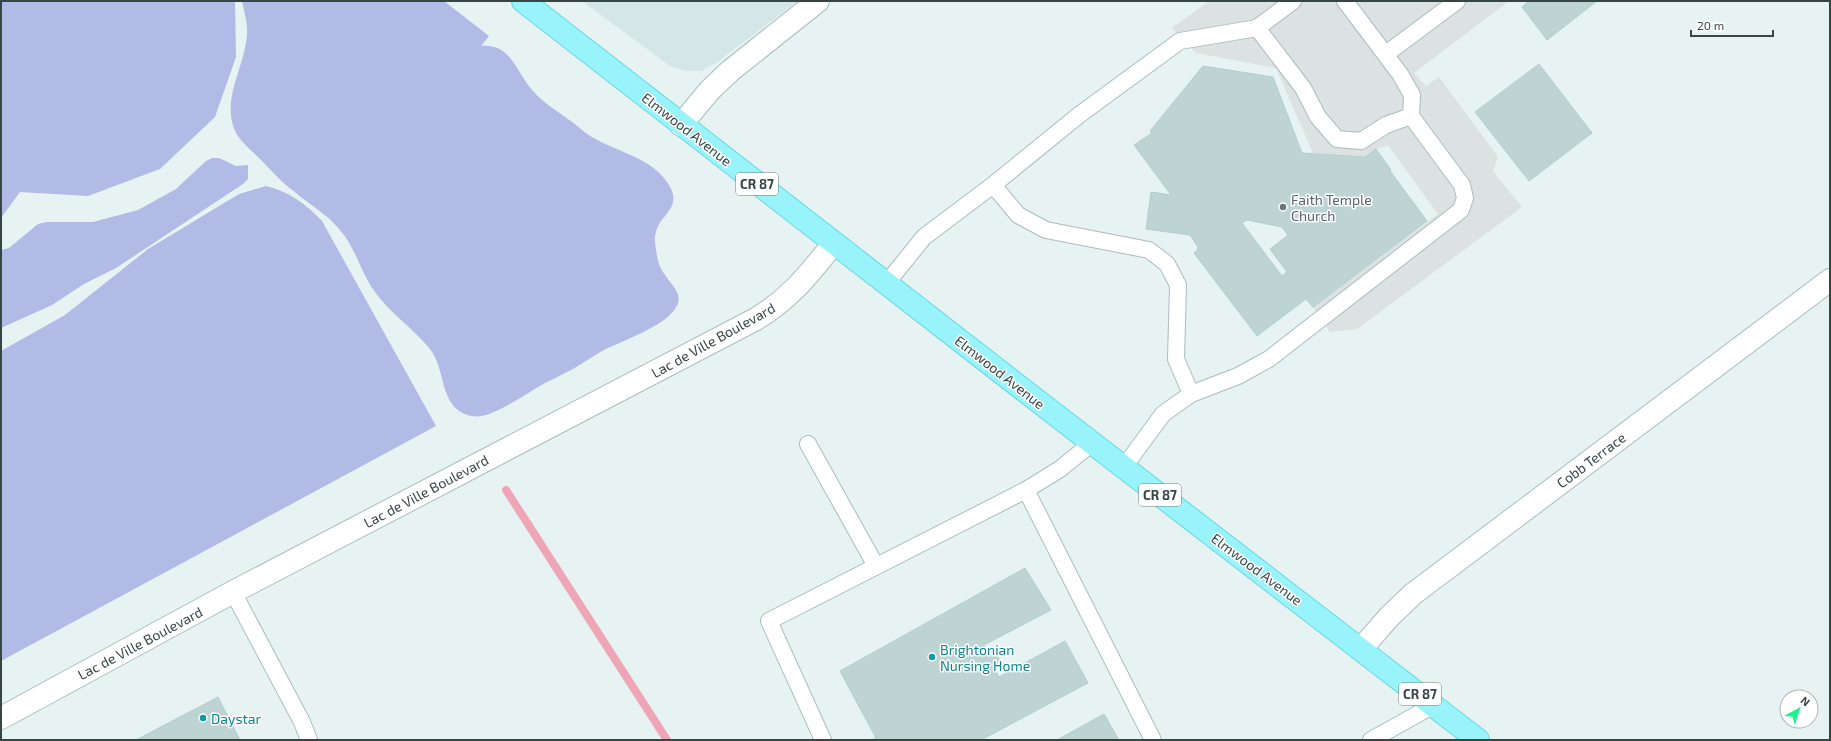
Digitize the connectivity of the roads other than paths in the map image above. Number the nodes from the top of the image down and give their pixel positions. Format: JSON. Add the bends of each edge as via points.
{"nodes":[{"id":1,"x":523,"y":1,"type":"edge"},
{"id":2,"x":818,"y":1,"type":"edge"},
{"id":3,"x":1293,"y":1,"type":"edge"},
{"id":4,"x":1345,"y":1,"type":"edge"},
{"id":5,"x":1457,"y":1,"type":"edge"},
{"id":6,"x":1257,"y":28,"type":"junction"},
{"id":7,"x":1386,"y":54,"type":"junction"},
{"id":8,"x":1411,"y":116,"type":"junction"},
{"id":9,"x":681,"y":125,"type":"junction"},
{"id":10,"x":993,"y":185,"type":"junction"},
{"id":11,"x":834,"y":243,"type":"junction"},
{"id":12,"x":1830,"y":280,"type":"edge"},
{"id":13,"x":886,"y":284,"type":"junction"},
{"id":14,"x":1191,"y":394,"type":"junction"},
{"id":15,"x":1092,"y":443,"type":"junction"},
{"id":16,"x":808,"y":444,"type":"dead end"},
{"id":17,"x":1124,"y":468,"type":"junction"},
{"id":18,"x":1026,"y":490,"type":"junction"},
{"id":19,"x":876,"y":566,"type":"junction"},
{"id":20,"x":233,"y":592,"type":"junction"},
{"id":21,"x":1361,"y":649,"type":"junction"},
{"id":22,"x":1434,"y":705,"type":"junction"},
{"id":23,"x":1,"y":718,"type":"edge"},
{"id":24,"x":1474,"y":739,"type":"edge"},
{"id":25,"x":309,"y":740,"type":"edge"},
{"id":26,"x":823,"y":740,"type":"edge"},
{"id":27,"x":1153,"y":740,"type":"edge"},
{"id":28,"x":1371,"y":740,"type":"edge"}],
"edges":[{"from":1,"to":9,"type":"main road","name":"Elmwood Avenue","number":"CR 87"},
{"from":2,"to":9,"type":"street","via":[[730,71],[710,90]]},
{"from":3,"to":6,"type":"lane"},
{"from":4,"to":7,"type":"lane"},
{"from":5,"to":7,"type":"lane"},
{"from":6,"to":8,"type":"lane","via":[[1303,88],[1318,117],[1337,139],[1361,142],[1386,125]]},
{"from":6,"to":10,"type":"lane","via":[[1180,41],[1079,115]]},
{"from":7,"to":8,"type":"lane","via":[[1412,95]]},
{"from":8,"to":14,"type":"lane","via":[[1462,185],[1465,198],[1461,210],[1269,359],[1238,376]]},
{"from":9,"to":11,"type":"main road","name":"Elmwood Avenue","number":"CR 87"},
{"from":10,"to":13,"type":"lane","via":[[924,237]]},
{"from":10,"to":14,"type":"lane","via":[[1018,215],[1046,230],[1148,250],[1167,264],[1178,285],[1176,359]]},
{"from":11,"to":13,"type":"main road","name":"Elmwood Avenue","number":"CR 87"},
{"from":11,"to":20,"type":"street","name":"Lac de Ville Boulevard","via":[[795,290],[756,319]]},
{"from":12,"to":21,"type":"street","name":"Cobb Terrace","via":[[1413,594]]},
{"from":13,"to":15,"type":"main road","name":"Elmwood Avenue","number":"CR 87"},
{"from":14,"to":17,"type":"lane","via":[[1163,414]]},
{"from":15,"to":17,"type":"main road","name":"Elmwood Avenue","number":"CR 87"},
{"from":15,"to":18,"type":"lane","via":[[1060,469]]},
{"from":16,"to":19,"type":"lane"},
{"from":17,"to":21,"type":"main road","name":"Elmwood Avenue","number":"CR 87"},
{"from":18,"to":19,"type":"lane"},
{"from":18,"to":27,"type":"lane"},
{"from":19,"to":26,"type":"lane","via":[[769,621]]},
{"from":20,"to":23,"type":"street","name":"Lac de Ville Boulevard"},
{"from":20,"to":25,"type":"lane"},
{"from":21,"to":22,"type":"main road","name":"Elmwood Avenue","number":"CR 87"},
{"from":22,"to":24,"type":"main road","name":"Elmwood Avenue","number":"CR 87"},
{"from":22,"to":28,"type":"lane"}]}
